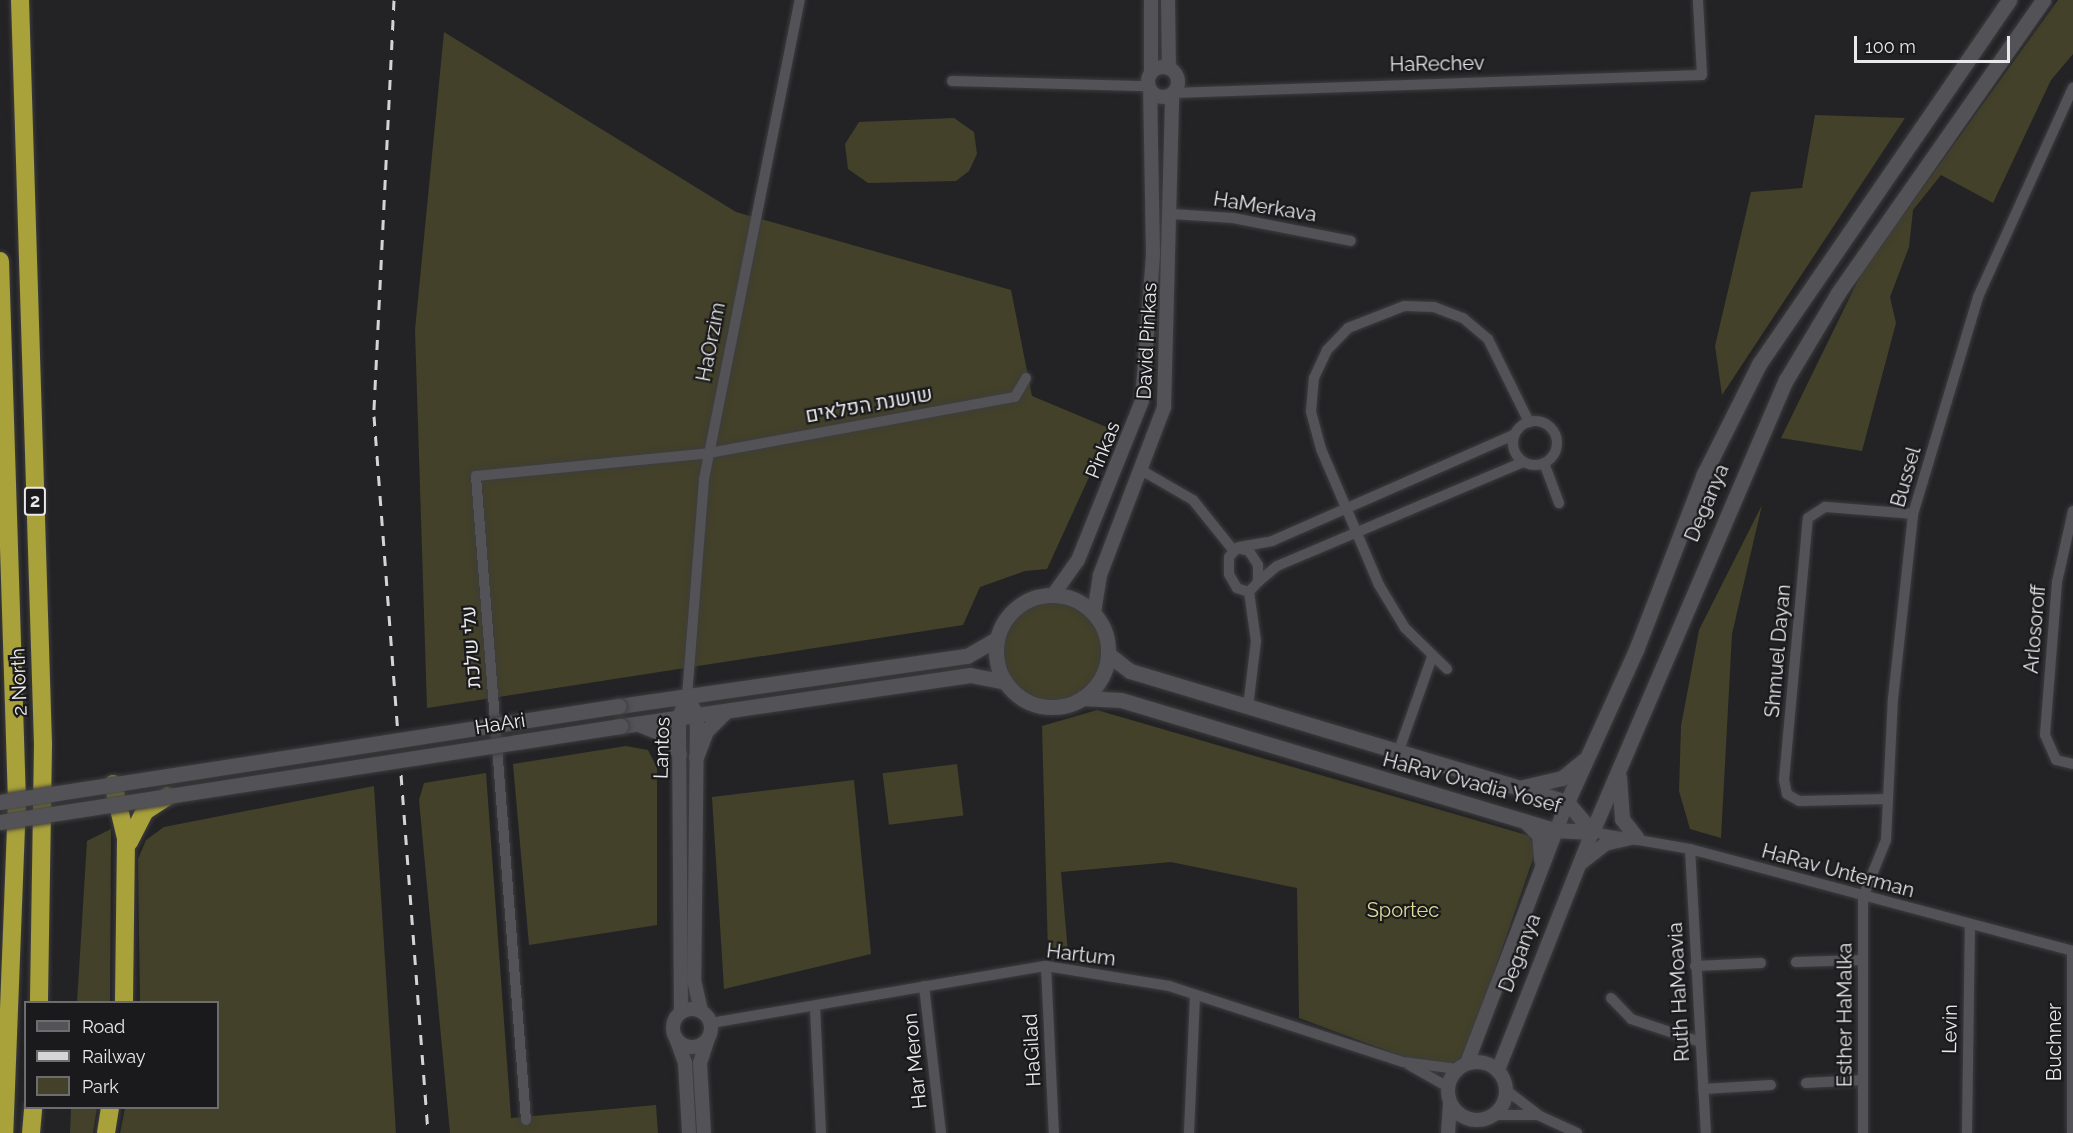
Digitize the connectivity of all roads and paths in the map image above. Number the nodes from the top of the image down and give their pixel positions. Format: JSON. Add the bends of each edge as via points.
{"nodes":[{"id":1,"x":20,"y":0,"type":"edge"},
{"id":2,"x":800,"y":0,"type":"edge"},
{"id":3,"x":1151,"y":0,"type":"edge"},
{"id":4,"x":1168,"y":0,"type":"edge"},
{"id":5,"x":1698,"y":0,"type":"edge"},
{"id":6,"x":2008,"y":0,"type":"edge"},
{"id":7,"x":2043,"y":0,"type":"edge"},
{"id":8,"x":1170,"y":68,"type":"junction"},
{"id":9,"x":1151,"y":72,"type":"junction"},
{"id":10,"x":952,"y":81,"type":"dead end"},
{"id":11,"x":2073,"y":88,"type":"edge"},
{"id":12,"x":1149,"y":89,"type":"junction"},
{"id":13,"x":1173,"y":94,"type":"junction"},
{"id":14,"x":1172,"y":214,"type":"junction"},
{"id":15,"x":1351,"y":241,"type":"dead end"},
{"id":16,"x":0,"y":261,"type":"edge"},
{"id":17,"x":1026,"y":378,"type":"dead end"},
{"id":18,"x":1529,"y":422,"type":"junction"},
{"id":19,"x":1514,"y":435,"type":"junction"},
{"id":20,"x":709,"y":453,"type":"junction"},
{"id":21,"x":1523,"y":462,"type":"junction"},
{"id":22,"x":1544,"y":464,"type":"junction"},
{"id":23,"x":1141,"y":470,"type":"junction"},
{"id":24,"x":1559,"y":503,"type":"dead end"},
{"id":25,"x":1347,"y":509,"type":"junction"},
{"id":26,"x":2073,"y":511,"type":"edge"},
{"id":27,"x":1913,"y":514,"type":"junction"},
{"id":28,"x":1357,"y":532,"type":"junction"},
{"id":29,"x":1236,"y":549,"type":"junction"},
{"id":30,"x":1258,"y":582,"type":"junction"},
{"id":31,"x":1250,"y":592,"type":"junction"},
{"id":32,"x":1053,"y":595,"type":"junction"},
{"id":33,"x":1094,"y":613,"type":"junction"},
{"id":34,"x":997,"y":639,"type":"junction"},
{"id":35,"x":1108,"y":654,"type":"junction"},
{"id":36,"x":1432,"y":657,"type":"junction"},
{"id":37,"x":1447,"y":669,"type":"dead end"},
{"id":38,"x":1005,"y":682,"type":"junction"},
{"id":39,"x":687,"y":696,"type":"junction"},
{"id":40,"x":1082,"y":698,"type":"junction"},
{"id":41,"x":1248,"y":707,"type":"junction"},
{"id":42,"x":726,"y":711,"type":"junction"},
{"id":43,"x":697,"y":715,"type":"junction"},
{"id":44,"x":679,"y":718,"type":"junction"},
{"id":45,"x":639,"y":724,"type":"junction"},
{"id":46,"x":1398,"y":753,"type":"junction"},
{"id":47,"x":1590,"y":753,"type":"junction"},
{"id":48,"x":679,"y":754,"type":"junction"},
{"id":49,"x":696,"y":757,"type":"junction"},
{"id":50,"x":2073,"y":764,"type":"edge"},
{"id":51,"x":1620,"y":766,"type":"junction"},
{"id":52,"x":114,"y":784,"type":"junction"},
{"id":53,"x":1514,"y":788,"type":"junction"},
{"id":54,"x":168,"y":796,"type":"junction"},
{"id":55,"x":1887,"y":799,"type":"junction"},
{"id":56,"x":0,"y":802,"type":"edge"},
{"id":57,"x":1567,"y":802,"type":"junction"},
{"id":58,"x":122,"y":803,"type":"junction"},
{"id":59,"x":0,"y":822,"type":"edge"},
{"id":60,"x":1526,"y":822,"type":"junction"},
{"id":61,"x":1554,"y":830,"type":"junction"},
{"id":62,"x":1592,"y":832,"type":"junction"},
{"id":63,"x":1636,"y":837,"type":"junction"},
{"id":64,"x":1690,"y":849,"type":"junction"},
{"id":65,"x":126,"y":859,"type":"junction"},
{"id":66,"x":1541,"y":860,"type":"junction"},
{"id":67,"x":1571,"y":877,"type":"junction"},
{"id":68,"x":1863,"y":897,"type":"junction"},
{"id":69,"x":1970,"y":925,"type":"junction"},
{"id":70,"x":2073,"y":951,"type":"edge"},
{"id":71,"x":1863,"y":960,"type":"junction"},
{"id":72,"x":1796,"y":962,"type":"dead end"},
{"id":73,"x":1761,"y":963,"type":"dead end"},
{"id":74,"x":1046,"y":966,"type":"junction"},
{"id":75,"x":1695,"y":966,"type":"junction"},
{"id":76,"x":924,"y":986,"type":"junction"},
{"id":77,"x":1194,"y":995,"type":"junction"},
{"id":78,"x":1611,"y":998,"type":"dead end"},
{"id":79,"x":39,"y":1001,"type":"edge"},
{"id":80,"x":124,"y":1001,"type":"edge"},
{"id":81,"x":815,"y":1007,"type":"junction"},
{"id":82,"x":701,"y":1010,"type":"junction"},
{"id":83,"x":681,"y":1012,"type":"junction"},
{"id":84,"x":711,"y":1023,"type":"junction"},
{"id":85,"x":676,"y":1038,"type":"junction"},
{"id":86,"x":708,"y":1039,"type":"junction"},
{"id":87,"x":1700,"y":1042,"type":"junction"},
{"id":88,"x":1403,"y":1062,"type":"junction"},
{"id":89,"x":1462,"y":1066,"type":"junction"},
{"id":90,"x":1498,"y":1070,"type":"junction"},
{"id":91,"x":1863,"y":1080,"type":"junction"},
{"id":92,"x":1806,"y":1083,"type":"dead end"},
{"id":93,"x":1772,"y":1085,"type":"dead end"},
{"id":94,"x":1448,"y":1087,"type":"junction"},
{"id":95,"x":1703,"y":1089,"type":"junction"},
{"id":96,"x":1506,"y":1090,"type":"junction"},
{"id":97,"x":1450,"y":1104,"type":"junction"},
{"id":98,"x":33,"y":1109,"type":"edge"},
{"id":99,"x":111,"y":1109,"type":"edge"},
{"id":100,"x":1495,"y":1115,"type":"junction"},
{"id":101,"x":1540,"y":1116,"type":"junction"},
{"id":102,"x":526,"y":1120,"type":"dead end"},
{"id":103,"x":1477,"y":1127,"type":"edge"},
{"id":104,"x":4,"y":1133,"type":"edge"},
{"id":105,"x":32,"y":1133,"type":"edge"},
{"id":106,"x":106,"y":1133,"type":"edge"},
{"id":107,"x":689,"y":1133,"type":"edge"},
{"id":108,"x":704,"y":1133,"type":"edge"},
{"id":109,"x":821,"y":1133,"type":"edge"},
{"id":110,"x":941,"y":1133,"type":"edge"},
{"id":111,"x":1054,"y":1133,"type":"edge"},
{"id":112,"x":1189,"y":1133,"type":"edge"},
{"id":113,"x":1448,"y":1133,"type":"edge"},
{"id":114,"x":1577,"y":1133,"type":"edge"},
{"id":115,"x":1706,"y":1133,"type":"edge"},
{"id":116,"x":1863,"y":1133,"type":"edge"},
{"id":117,"x":1966,"y":1133,"type":"edge"},
{"id":118,"x":2072,"y":1133,"type":"edge"}],
"edges":[{"from":1,"to":79,"type":"highway","name":"2 North","number":"2","via":[[43,745]]},
{"from":2,"to":20,"type":"street","name":"HaOrzim"},
{"from":3,"to":9,"type":"street"},
{"from":4,"to":8,"type":"street"},
{"from":5,"to":13,"type":"street","name":"HaRechev","via":[[1702,75]]},
{"from":6,"to":47,"type":"main road","name":"Deganya","via":[[1759,364],[1704,474]]},
{"from":7,"to":51,"type":"main road","name":"Deganya","via":[[1838,293],[1785,380]]},
{"from":8,"to":9,"type":"street"},
{"from":8,"to":13,"type":"street","via":[[1178,78]]},
{"from":9,"to":12,"type":"street"},
{"from":10,"to":12,"type":"street"},
{"from":11,"to":27,"type":"street","name":"Bussel","via":[[1978,297]]},
{"from":12,"to":13,"type":"street","via":[[1159,97]]},
{"from":12,"to":32,"type":"street","name":"Pinkas","via":[[1154,255],[1143,401],[1078,560]]},
{"from":13,"to":14,"type":"street","name":"David Pinkas"},
{"from":14,"to":15,"type":"street","name":"HaMerkava","via":[[1233,218]]},
{"from":14,"to":23,"type":"street","name":"David Pinkas","via":[[1164,407]]},
{"from":16,"to":104,"type":"highway","number":"2","via":[[16,801]]},
{"from":17,"to":20,"type":"street","name":"שושנת הפלאים","via":[[1015,397]]},
{"from":18,"to":19,"type":"street"},
{"from":18,"to":22,"type":"street","via":[[1546,424],[1556,438],[1555,452]]},
{"from":18,"to":25,"type":"street","via":[[1488,339],[1463,318],[1434,307],[1404,306],[1374,313],[1348,328],[1327,350],[1314,378],[1311,411]]},
{"from":19,"to":21,"type":"street","via":[[1513,449]]},
{"from":19,"to":25,"type":"street"},
{"from":20,"to":39,"type":"street","name":"HaOrzim"},
{"from":20,"to":102,"type":"street","name":"עלי שלכת","via":[[476,476]]},
{"from":21,"to":22,"type":"street"},
{"from":21,"to":28,"type":"street"},
{"from":22,"to":24,"type":"street"},
{"from":23,"to":29,"type":"street","via":[[1192,500]]},
{"from":23,"to":33,"type":"street","name":"David Pinkas","via":[[1100,575]]},
{"from":25,"to":28,"type":"street"},
{"from":25,"to":29,"type":"street","via":[[1272,541]]},
{"from":26,"to":50,"type":"street","name":"Arlosoroff","via":[[2056,582],[2045,735],[2049,752]]},
{"from":27,"to":55,"type":"street","name":"Bussel"},
{"from":27,"to":55,"type":"street","name":"Shmuel Dayan","via":[[1825,507],[1808,518],[1784,780],[1787,794],[1799,801]]},
{"from":28,"to":30,"type":"street","via":[[1275,567]]},
{"from":28,"to":36,"type":"street","via":[[1388,602]]},
{"from":29,"to":30,"type":"street","via":[[1255,559]]},
{"from":29,"to":31,"type":"street","via":[[1230,577],[1238,588]]},
{"from":30,"to":31,"type":"street"},
{"from":31,"to":41,"type":"street","via":[[1256,641]]},
{"from":32,"to":33,"type":"main road","via":[[1073,599]]},
{"from":32,"to":34,"type":"main road","via":[[1014,609]]},
{"from":33,"to":35,"type":"main road","via":[[1106,636]]},
{"from":34,"to":38,"type":"main road"},
{"from":34,"to":39,"type":"main road","name":"HaAri","via":[[967,656]]},
{"from":35,"to":40,"type":"main road","via":[[1101,679]]},
{"from":35,"to":41,"type":"main road","name":"HaRav Ovadia Yosef","via":[[1130,670]]},
{"from":36,"to":37,"type":"street"},
{"from":36,"to":46,"type":"street"},
{"from":38,"to":40,"type":"main road","via":[[1040,705],[1058,706]]},
{"from":38,"to":42,"type":"main road","name":"HaAri","via":[[970,675]]},
{"from":39,"to":43,"type":"street","name":"Lantos"},
{"from":39,"to":44,"type":"street","name":"Lantos"},
{"from":39,"to":52,"type":"main road","name":"HaAri","bridge":true},
{"from":40,"to":60,"type":"main road","name":"HaRav Ovadia Yosef","via":[[1121,700]]},
{"from":41,"to":46,"type":"main road","name":"HaRav Ovadia Yosef"},
{"from":42,"to":43,"type":"main road","name":"HaAri"},
{"from":42,"to":49,"type":"main road","via":[[705,731]]},
{"from":43,"to":44,"type":"main road","name":"HaAri"},
{"from":43,"to":49,"type":"street","name":"Lantos"},
{"from":44,"to":45,"type":"main road","name":"HaAri"},
{"from":44,"to":48,"type":"street","name":"Lantos"},
{"from":45,"to":48,"type":"main road","via":[[663,732]]},
{"from":45,"to":54,"type":"main road","name":"HaAri","bridge":true},
{"from":46,"to":53,"type":"main road","name":"HaRav Ovadia Yosef"},
{"from":47,"to":53,"type":"main road","via":[[1562,778]]},
{"from":47,"to":57,"type":"main road","name":"Deganya"},
{"from":48,"to":83,"type":"street","name":"Lantos"},
{"from":49,"to":82,"type":"street","name":"Lantos","via":[[694,980]]},
{"from":51,"to":62,"type":"main road","name":"Deganya"},
{"from":51,"to":63,"type":"main road","via":[[1622,819]]},
{"from":52,"to":56,"type":"main road","name":"HaAri","bridge":true},
{"from":52,"to":58,"type":"highway"},
{"from":53,"to":57,"type":"main road","name":"HaRav Ovadia Yosef"},
{"from":54,"to":58,"type":"main road","name":"HaAri","bridge":true},
{"from":54,"to":65,"type":"highway","via":[[140,817]]},
{"from":55,"to":68,"type":"street","name":"Bussel","via":[[1886,840]]},
{"from":57,"to":61,"type":"street","name":"Deganya"},
{"from":57,"to":62,"type":"main road","name":"HaRav Ovadia Yosef"},
{"from":58,"to":59,"type":"main road","name":"HaAri","bridge":true},
{"from":58,"to":65,"type":"highway"},
{"from":60,"to":61,"type":"main road","name":"HaRav Ovadia Yosef"},
{"from":60,"to":66,"type":"main road","via":[[1539,835]]},
{"from":61,"to":62,"type":"main road","name":"HaRav Ovadia Yosef"},
{"from":61,"to":66,"type":"street","name":"Deganya"},
{"from":62,"to":63,"type":"street","name":"HaRav Unterman"},
{"from":62,"to":67,"type":"street","name":"Deganya"},
{"from":63,"to":64,"type":"street","name":"HaRav Unterman"},
{"from":63,"to":67,"type":"street","via":[[1594,851]]},
{"from":64,"to":68,"type":"street","name":"HaRav Unterman"},
{"from":64,"to":75,"type":"street","name":"Ruth HaMoavia"},
{"from":65,"to":80,"type":"highway"},
{"from":66,"to":89,"type":"street","name":"Deganya"},
{"from":67,"to":90,"type":"street","name":"Deganya"},
{"from":68,"to":69,"type":"street","name":"HaRav Unterman"},
{"from":68,"to":71,"type":"street","name":"Esther HaMalka"},
{"from":69,"to":70,"type":"street","name":"HaRav Unterman"},
{"from":69,"to":117,"type":"street","name":"Levin"},
{"from":70,"to":118,"type":"street","name":"Buchner"},
{"from":71,"to":72,"type":"street"},
{"from":71,"to":91,"type":"street","name":"Esther HaMalka"},
{"from":73,"to":75,"type":"street"},
{"from":74,"to":76,"type":"street","name":"Hartum"},
{"from":74,"to":77,"type":"street","name":"Hartum"},
{"from":74,"to":111,"type":"street","name":"HaGilad"},
{"from":75,"to":87,"type":"street","name":"Ruth HaMoavia"},
{"from":76,"to":81,"type":"street","name":"Hartum"},
{"from":76,"to":110,"type":"street","name":"Har Meron"},
{"from":77,"to":88,"type":"street","name":"Hartum"},
{"from":77,"to":112,"type":"street"},
{"from":78,"to":87,"type":"street","via":[[1631,1019]]},
{"from":81,"to":84,"type":"street","name":"Hartum"},
{"from":81,"to":109,"type":"street"},
{"from":82,"to":83,"type":"street"},
{"from":82,"to":84,"type":"street"},
{"from":83,"to":85,"type":"street","via":[[673,1028]]},
{"from":84,"to":86,"type":"street"},
{"from":85,"to":86,"type":"street","via":[[692,1047]]},
{"from":85,"to":107,"type":"street","via":[[685,1063]]},
{"from":86,"to":108,"type":"street","via":[[700,1063]]},
{"from":87,"to":95,"type":"street","name":"Ruth HaMoavia"},
{"from":88,"to":89,"type":"street","name":"Hartum"},
{"from":88,"to":94,"type":"street","name":"Hartum"},
{"from":89,"to":90,"type":"street"},
{"from":89,"to":94,"type":"street"},
{"from":90,"to":96,"type":"street"},
{"from":91,"to":92,"type":"street"},
{"from":91,"to":116,"type":"street","name":"Esther HaMalka"},
{"from":93,"to":95,"type":"street"},
{"from":94,"to":97,"type":"street"},
{"from":95,"to":115,"type":"street","name":"Ruth HaMoavia"},
{"from":96,"to":100,"type":"street"},
{"from":96,"to":101,"type":"street"},
{"from":97,"to":103,"type":"street"},
{"from":97,"to":113,"type":"street"},
{"from":98,"to":105,"type":"highway"},
{"from":99,"to":106,"type":"highway"},
{"from":100,"to":101,"type":"street"},
{"from":100,"to":103,"type":"street"},
{"from":101,"to":114,"type":"street"}]}
